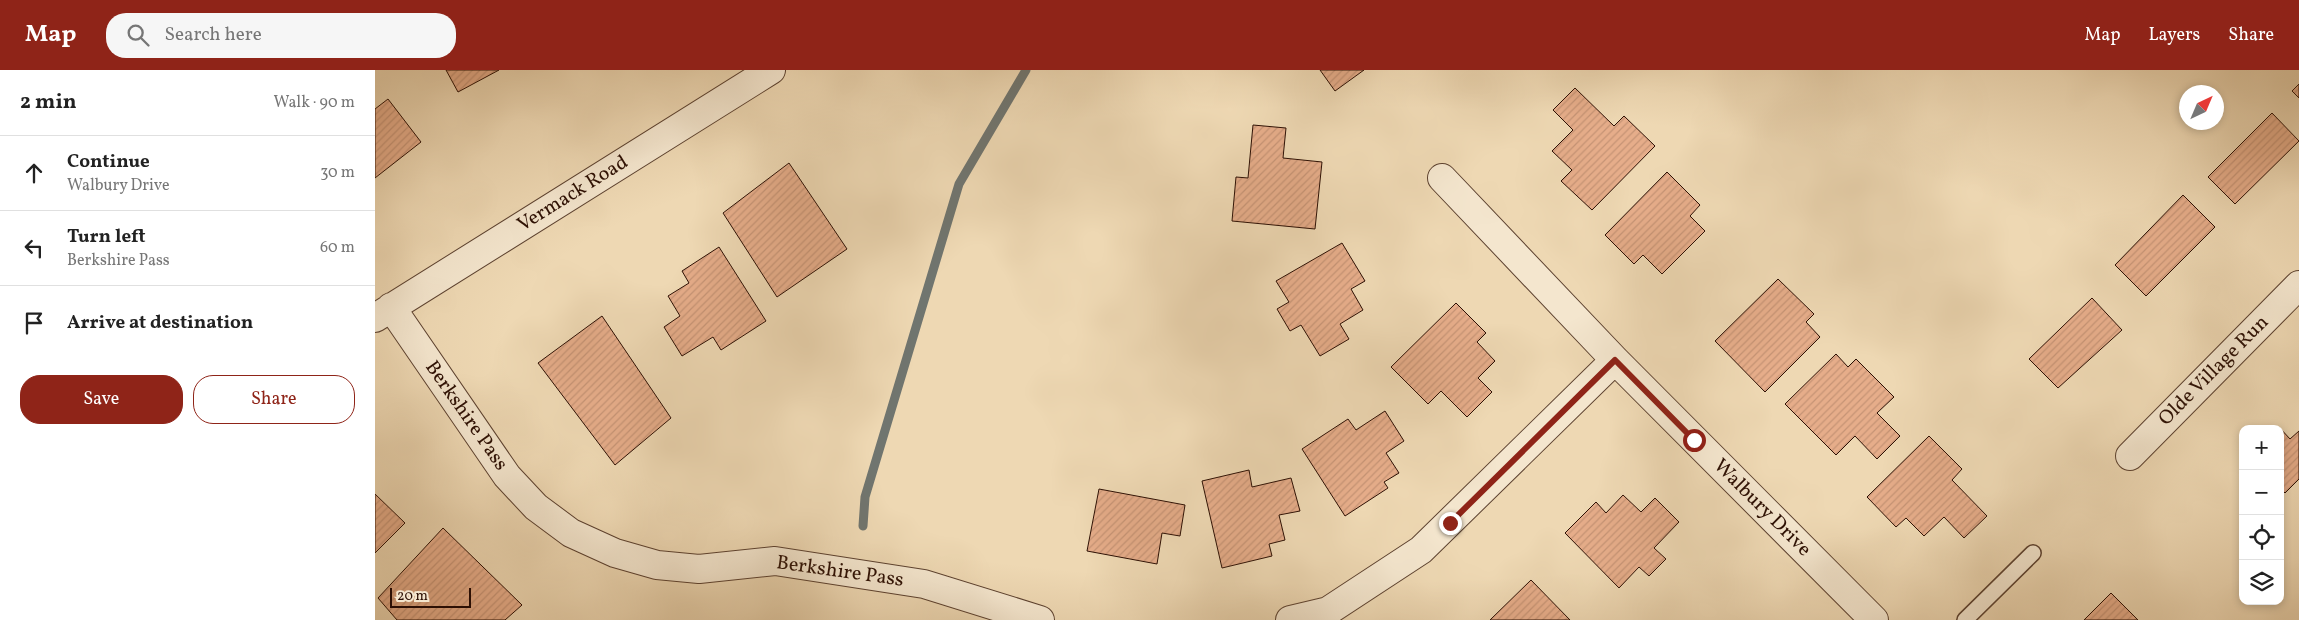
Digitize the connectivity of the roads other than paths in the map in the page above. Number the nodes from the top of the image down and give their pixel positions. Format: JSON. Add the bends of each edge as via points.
{"nodes":[{"id":1,"x":771,"y":70,"type":"edge"},
{"id":2,"x":1442,"y":178,"type":"dead end"},
{"id":3,"x":2299,"y":285,"type":"edge"},
{"id":4,"x":383,"y":313,"type":"edge"},
{"id":5,"x":1615,"y":360,"type":"junction"},
{"id":6,"x":2130,"y":456,"type":"dead end"},
{"id":7,"x":2033,"y":553,"type":"dead end"},
{"id":8,"x":1040,"y":620,"type":"edge"},
{"id":9,"x":1290,"y":620,"type":"edge"},
{"id":10,"x":1874,"y":620,"type":"edge"},
{"id":11,"x":1965,"y":620,"type":"edge"}],
"edges":[{"from":1,"to":4,"type":"street","name":"Vermack Road"},
{"from":2,"to":5,"type":"street","name":"Walbury Drive"},
{"from":3,"to":6,"type":"street","name":"Olde Village Run"},
{"from":4,"to":8,"type":"street","name":"Berkshire Pass","via":[[507,476],[536,507],[571,533],[615,553],[657,565],[699,569],[775,561],[924,584]]},
{"from":5,"to":9,"type":"street","via":[[1421,550],[1328,611]]},
{"from":5,"to":10,"type":"street","name":"Walbury Drive"},
{"from":7,"to":11,"type":"lane"}]}
